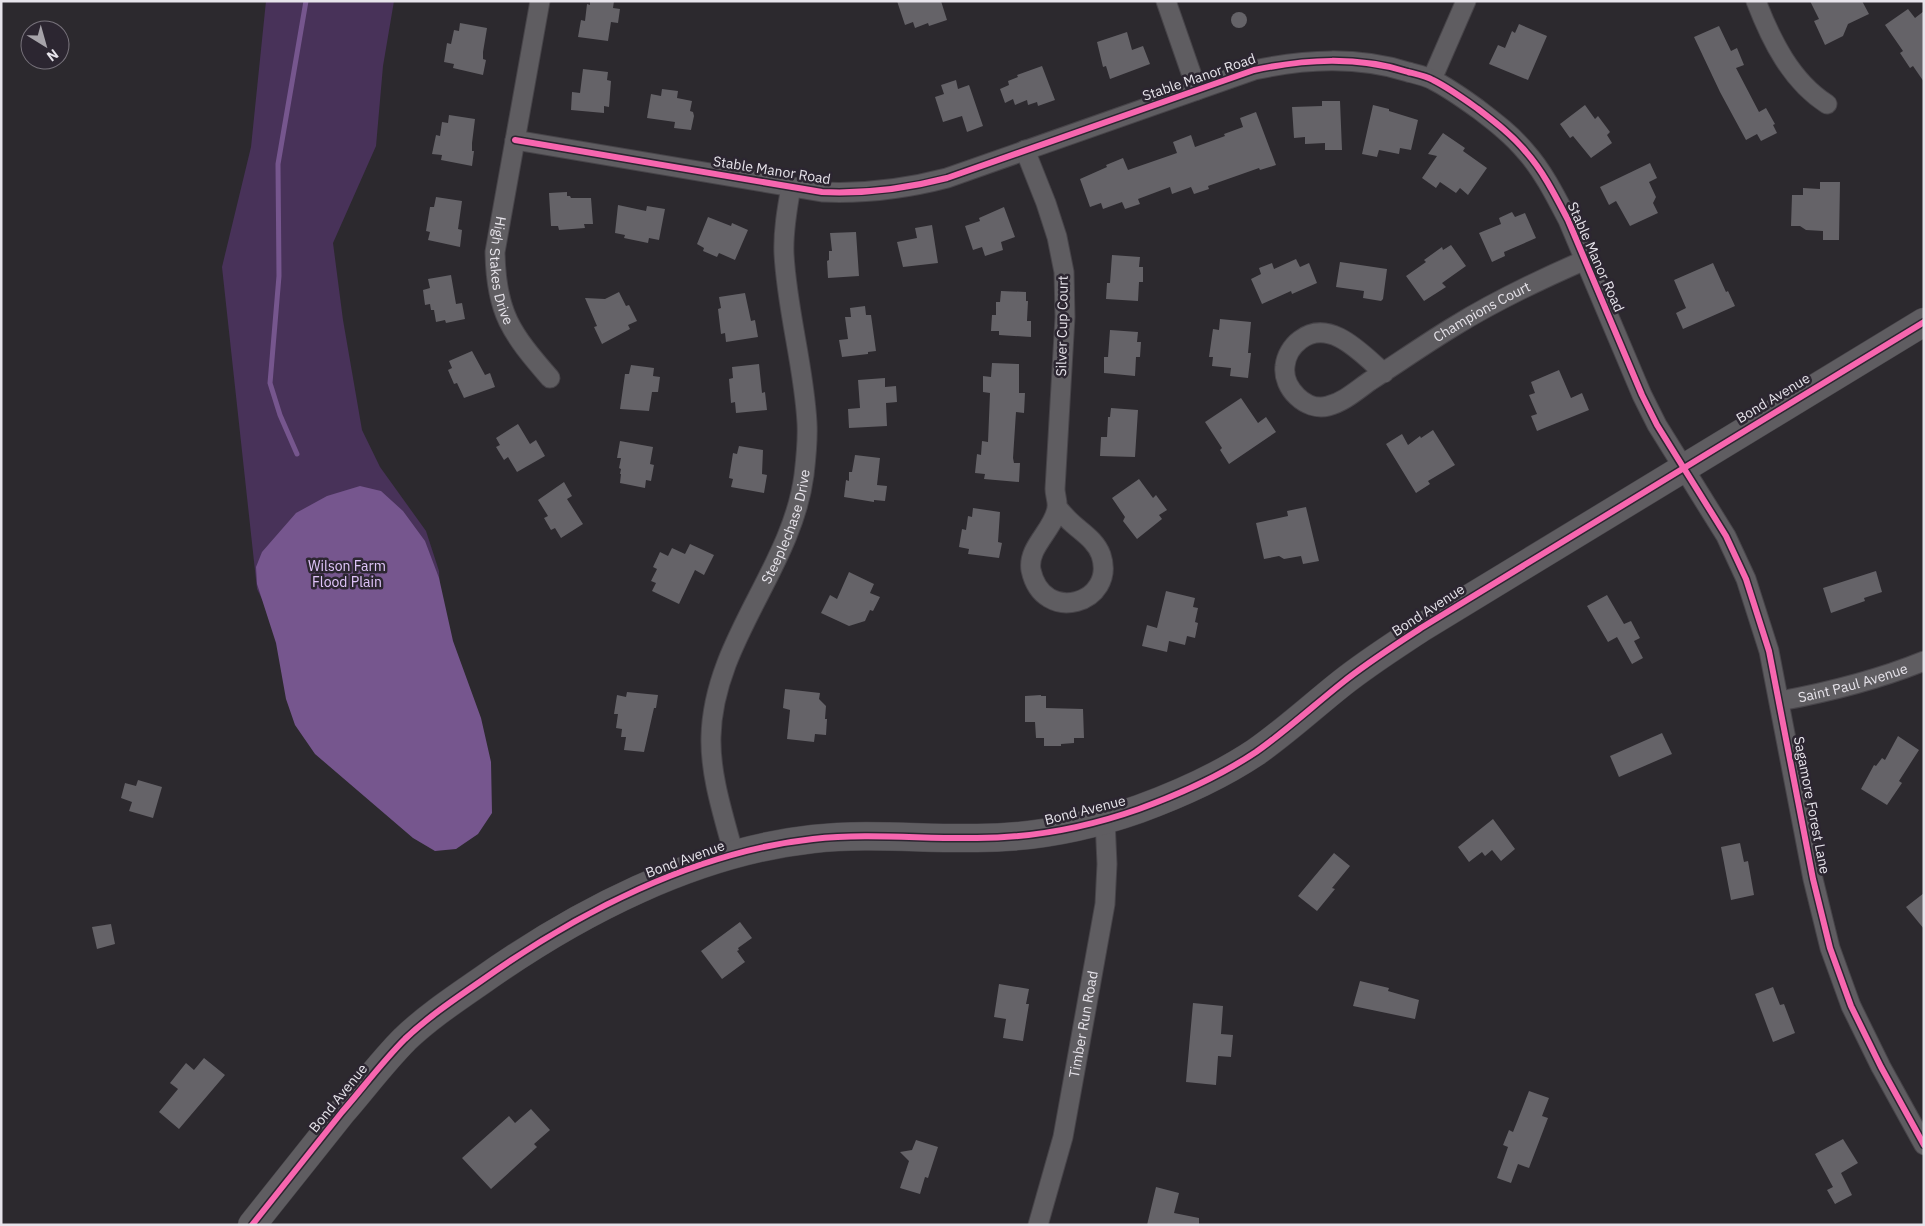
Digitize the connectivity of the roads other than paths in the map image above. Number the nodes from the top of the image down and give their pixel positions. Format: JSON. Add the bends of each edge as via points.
{"nodes":[{"id":1,"x":540,"y":1,"type":"edge"},
{"id":2,"x":1166,"y":1,"type":"edge"},
{"id":3,"x":1466,"y":1,"type":"edge"},
{"id":4,"x":1756,"y":1,"type":"edge"},
{"id":5,"x":1432,"y":79,"type":"junction"},
{"id":6,"x":1197,"y":90,"type":"junction"},
{"id":7,"x":1827,"y":104,"type":"dead end"},
{"id":8,"x":515,"y":140,"type":"junction"},
{"id":9,"x":1025,"y":150,"type":"junction"},
{"id":10,"x":791,"y":187,"type":"junction"},
{"id":11,"x":1585,"y":260,"type":"junction"},
{"id":12,"x":1924,"y":322,"type":"edge"},
{"id":13,"x":1384,"y":373,"type":"junction"},
{"id":14,"x":550,"y":378,"type":"dead end"},
{"id":15,"x":1683,"y":467,"type":"junction"},
{"id":16,"x":1058,"y":507,"type":"junction"},
{"id":17,"x":1924,"y":661,"type":"edge"},
{"id":18,"x":1780,"y":701,"type":"junction"},
{"id":19,"x":1105,"y":820,"type":"junction"},
{"id":20,"x":734,"y":855,"type":"junction"},
{"id":21,"x":1924,"y":1145,"type":"edge"},
{"id":22,"x":252,"y":1225,"type":"edge"},
{"id":23,"x":1038,"y":1225,"type":"edge"}],
"edges":[{"from":1,"to":8,"type":"street","name":"High Stakes Drive"},
{"from":2,"to":6,"type":"street"},
{"from":3,"to":5,"type":"street"},
{"from":4,"to":7,"type":"street","via":[[1794,75]]},
{"from":5,"to":6,"type":"street","name":"Stable Manor Road","via":[[1358,60],[1324,59],[1254,70]]},
{"from":5,"to":11,"type":"street","name":"Stable Manor Road","via":[[1487,116],[1527,153],[1556,197]]},
{"from":6,"to":9,"type":"street","name":"Stable Manor Road"},
{"from":8,"to":10,"type":"street","name":"Stable Manor Road"},
{"from":8,"to":14,"type":"street","name":"High Stakes Drive","via":[[495,252],[495,278],[508,324]]},
{"from":9,"to":10,"type":"street","name":"Stable Manor Road","via":[[947,178],[893,190],[849,193]]},
{"from":9,"to":16,"type":"street","name":"Silver Cup Court","via":[[1057,237],[1064,272],[1065,316],[1054,489]]},
{"from":10,"to":20,"type":"street","name":"Steeplechase Drive","via":[[784,252],[806,403],[807,450],[791,526],[726,666],[713,715],[711,738],[715,780]]},
{"from":11,"to":13,"type":"street","name":"Champions Court","via":[[1496,301]]},
{"from":11,"to":15,"type":"street","name":"Stable Manor Road","via":[[1642,395]]},
{"from":12,"to":15,"type":"street","name":"Bond Avenue"},
{"from":13,"to":13,"type":"street","name":"Champions Court","via":[[1340,402],[1326,407],[1297,397],[1284,369],[1297,342],[1323,333],[1342,339]]},
{"from":15,"to":18,"type":"street","name":"Sagamore Forest Lane","via":[[1726,536],[1746,579],[1767,643]]},
{"from":15,"to":19,"type":"street","name":"Bond Avenue","via":[[1375,659],[1254,753],[1186,791]]},
{"from":16,"to":16,"type":"street","via":[[1035,550],[1031,567],[1037,585],[1049,599],[1074,603],[1097,588],[1103,571],[1101,554],[1091,539]]},
{"from":17,"to":18,"type":"street","name":"Saint Paul Avenue","via":[[1830,692]]},
{"from":18,"to":21,"type":"street","name":"Sagamore Forest Lane","via":[[1813,878],[1830,948],[1851,1006]]},
{"from":19,"to":20,"type":"street","name":"Bond Avenue","via":[[1020,836],[846,836],[774,845]]},
{"from":19,"to":23,"type":"street","name":"Timber Run Road","via":[[1105,904],[1063,1137]]},
{"from":20,"to":22,"type":"street","name":"Bond Avenue","via":[[674,875],[575,921],[509,961],[430,1017],[380,1067]]}]}
